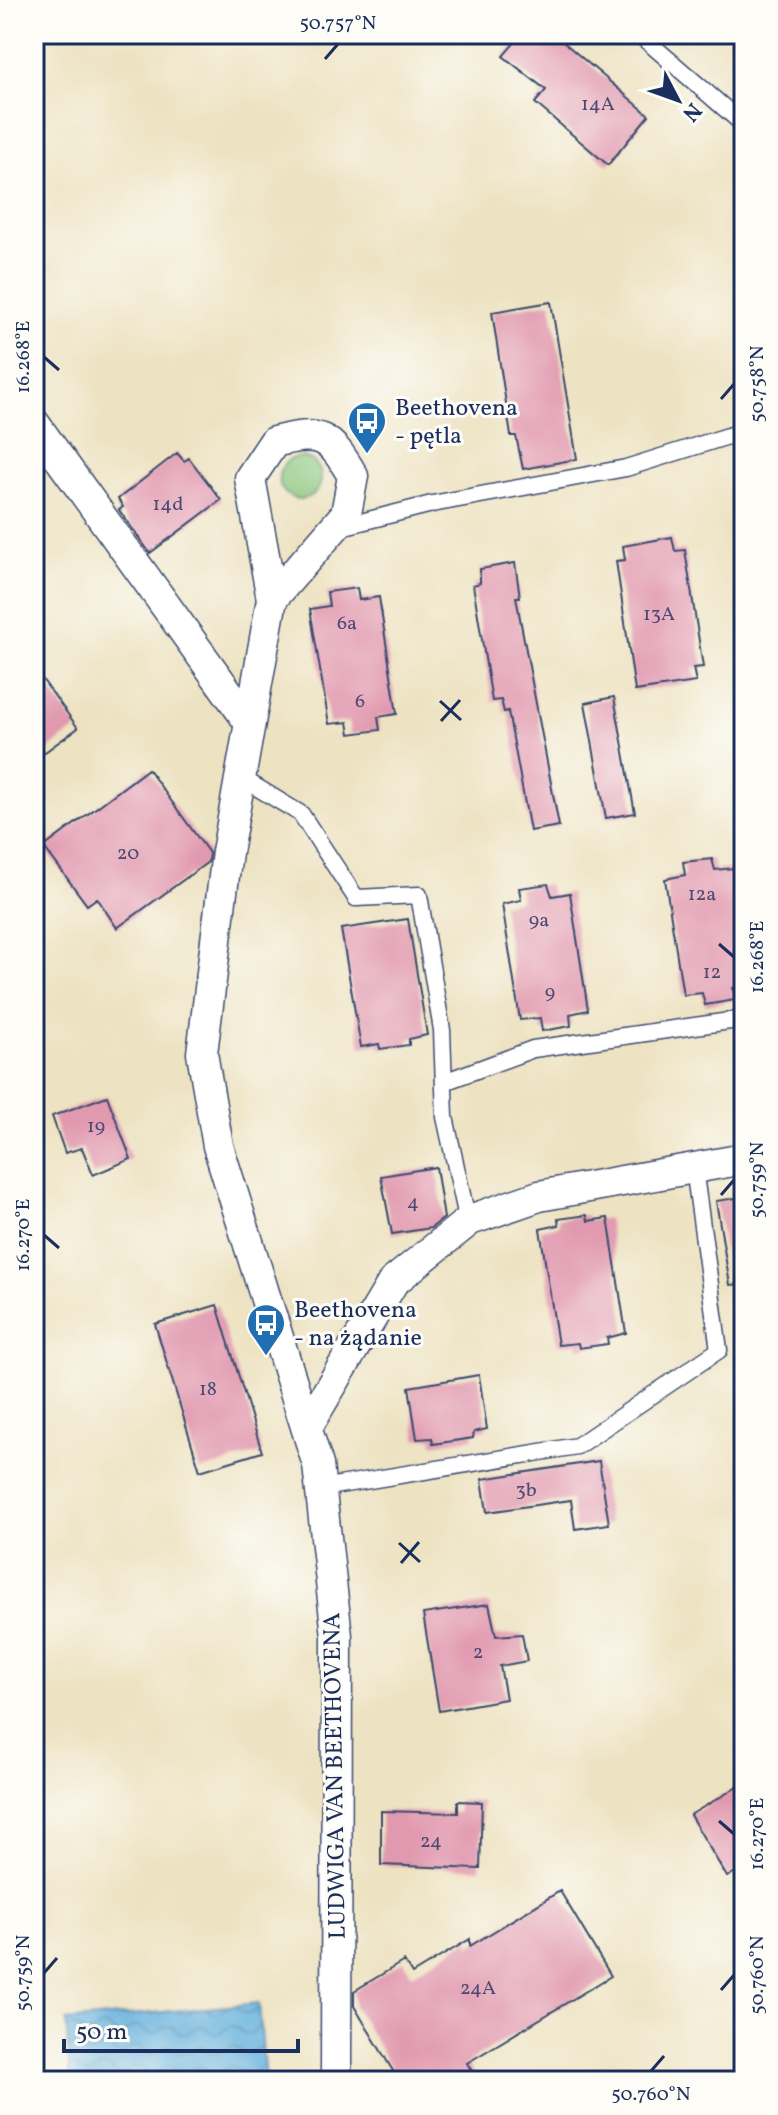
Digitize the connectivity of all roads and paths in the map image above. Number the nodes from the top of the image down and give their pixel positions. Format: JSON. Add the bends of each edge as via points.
{"nodes":[{"id":1,"x":639,"y":34,"type":"edge"},
{"id":2,"x":744,"y":125,"type":"edge"},
{"id":3,"x":34,"y":423,"type":"edge"},
{"id":4,"x":744,"y":431,"type":"edge"},
{"id":5,"x":332,"y":529,"type":"junction"},
{"id":6,"x":272,"y":599,"type":"junction"},
{"id":7,"x":250,"y":723,"type":"junction"},
{"id":8,"x":240,"y":777,"type":"junction"},
{"id":9,"x":744,"y":1019,"type":"edge"},
{"id":10,"x":444,"y":1082,"type":"junction"},
{"id":11,"x":744,"y":1159,"type":"edge"},
{"id":12,"x":694,"y":1168,"type":"junction"},
{"id":13,"x":468,"y":1222,"type":"junction"},
{"id":14,"x":308,"y":1425,"type":"junction"},
{"id":15,"x":321,"y":1488,"type":"junction"},
{"id":16,"x":336,"y":2081,"type":"edge"}],
"edges":[{"from":1,"to":2,"type":"lane"},
{"from":3,"to":7,"type":"street"},
{"from":4,"to":5,"type":"lane","via":[[626,468],[460,498]]},
{"from":5,"to":6,"type":"street","name":"LUDWIGA VAN BEETHOVENA"},
{"from":5,"to":6,"type":"street","name":"LUDWIGA VAN BEETHOVENA","via":[[346,514],[353,476],[335,445],[306,433],[274,442],[250,478]]},
{"from":6,"to":7,"type":"street","name":"LUDWIGA VAN BEETHOVENA"},
{"from":7,"to":8,"type":"street","name":"LUDWIGA VAN BEETHOVENA"},
{"from":8,"to":10,"type":"lane","via":[[301,814],[356,898],[419,895],[442,1030]]},
{"from":8,"to":14,"type":"street","name":"LUDWIGA VAN BEETHOVENA","via":[[202,1053],[218,1146]]},
{"from":9,"to":10,"type":"lane","via":[[533,1049]]},
{"from":10,"to":13,"type":"lane","via":[[445,1117]]},
{"from":11,"to":12,"type":"street"},
{"from":12,"to":13,"type":"street","via":[[539,1196]]},
{"from":12,"to":15,"type":"lane","via":[[719,1350],[577,1446]]},
{"from":13,"to":14,"type":"street","via":[[393,1282]]},
{"from":14,"to":15,"type":"street","name":"LUDWIGA VAN BEETHOVENA"},
{"from":15,"to":16,"type":"street","name":"LUDWIGA VAN BEETHOVENA","via":[[337,1636]]}]}
